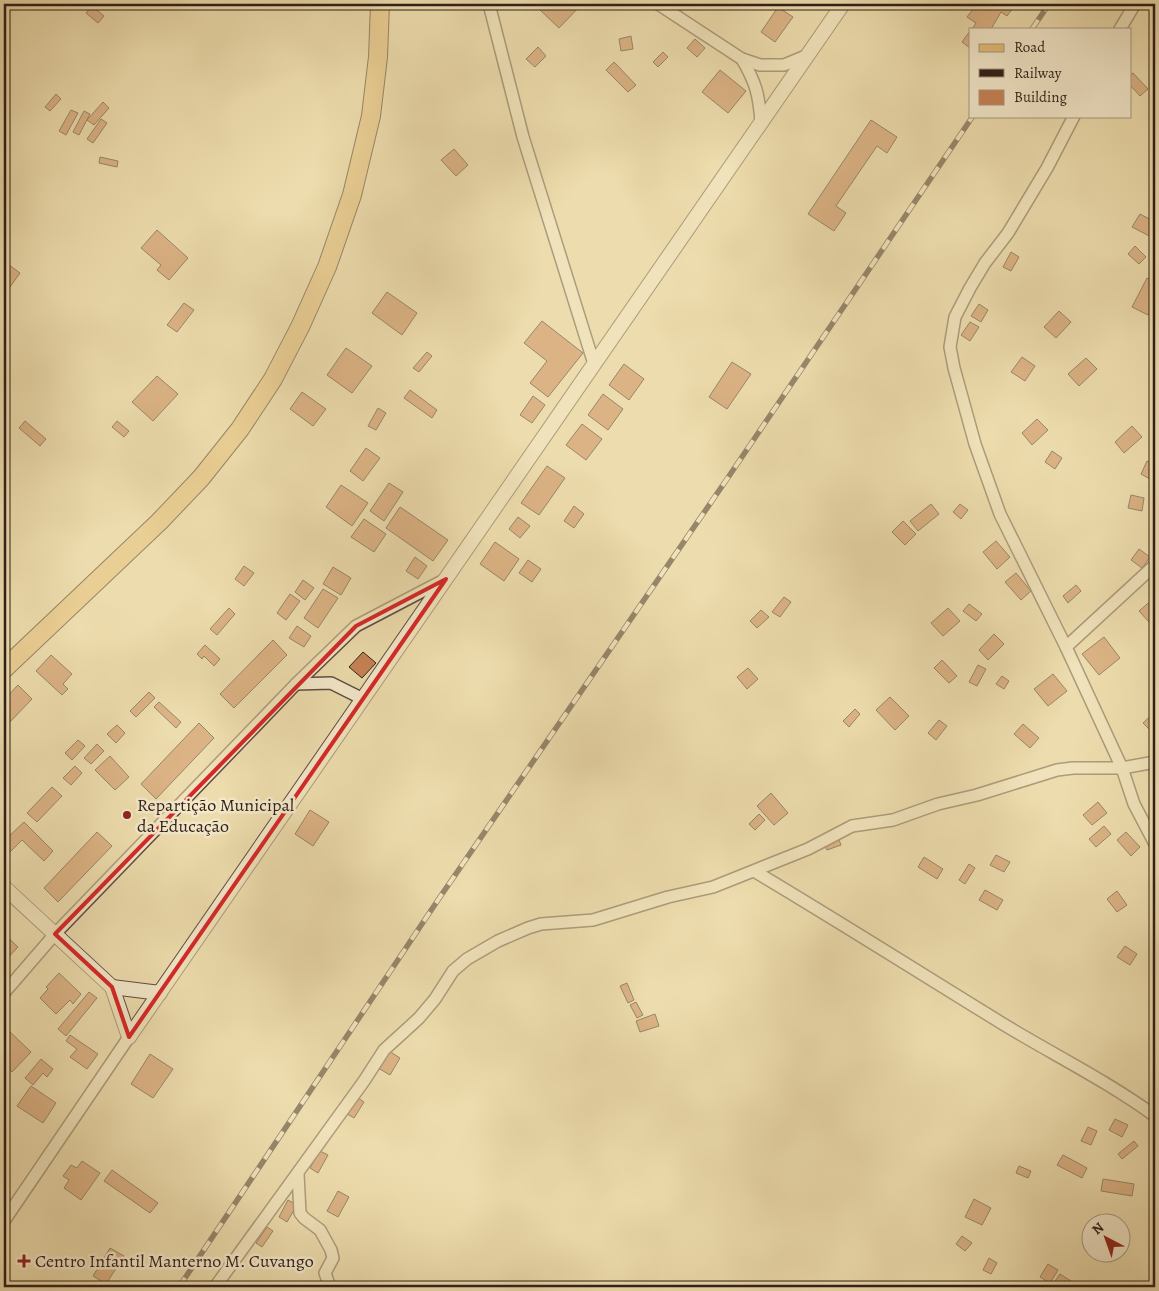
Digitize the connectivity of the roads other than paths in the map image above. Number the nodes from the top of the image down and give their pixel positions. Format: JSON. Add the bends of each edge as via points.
{"nodes":[{"id":1,"x":380,"y":4,"type":"edge"},
{"id":2,"x":489,"y":4,"type":"edge"},
{"id":3,"x":658,"y":4,"type":"edge"},
{"id":4,"x":843,"y":4,"type":"edge"},
{"id":5,"x":1135,"y":4,"type":"edge"},
{"id":6,"x":1121,"y":28,"type":"edge"},
{"id":7,"x":808,"y":55,"type":"junction"},
{"id":8,"x":742,"y":59,"type":"junction"},
{"id":9,"x":1073,"y":118,"type":"edge"},
{"id":10,"x":761,"y":122,"type":"junction"},
{"id":11,"x":594,"y":364,"type":"junction"},
{"id":12,"x":1155,"y":565,"type":"edge"},
{"id":13,"x":446,"y":579,"type":"junction"},
{"id":14,"x":1066,"y":647,"type":"junction"},
{"id":15,"x":4,"y":669,"type":"edge"},
{"id":16,"x":296,"y":684,"type":"junction"},
{"id":17,"x":363,"y":699,"type":"junction"},
{"id":18,"x":1155,"y":762,"type":"edge"},
{"id":19,"x":1122,"y":768,"type":"junction"},
{"id":20,"x":1155,"y":844,"type":"edge"},
{"id":21,"x":754,"y":871,"type":"junction"},
{"id":22,"x":4,"y":887,"type":"edge"},
{"id":23,"x":55,"y":934,"type":"junction"},
{"id":24,"x":112,"y":987,"type":"junction"},
{"id":25,"x":4,"y":992,"type":"edge"},
{"id":26,"x":160,"y":992,"type":"junction"},
{"id":27,"x":129,"y":1037,"type":"junction"},
{"id":28,"x":1155,"y":1116,"type":"edge"},
{"id":29,"x":298,"y":1174,"type":"junction"},
{"id":30,"x":4,"y":1221,"type":"edge"},
{"id":31,"x":215,"y":1287,"type":"edge"},
{"id":32,"x":330,"y":1287,"type":"edge"}],
"edges":[{"from":1,"to":15,"type":"main road","via":[[371,116],[352,195],[327,267],[272,379],[240,429],[201,478]]},
{"from":2,"to":11,"type":"street","via":[[523,137]]},
{"from":3,"to":8,"type":"street"},
{"from":4,"to":7,"type":"street"},
{"from":5,"to":6,"type":"street"},
{"from":7,"to":8,"type":"street","via":[[784,65],[760,65]]},
{"from":7,"to":10,"type":"street"},
{"from":8,"to":10,"type":"street","via":[[753,77]]},
{"from":9,"to":14,"type":"street","via":[[1008,233],[970,288],[955,317],[950,347],[975,444],[1000,514]]},
{"from":10,"to":11,"type":"street"},
{"from":11,"to":13,"type":"street"},
{"from":12,"to":14,"type":"street"},
{"from":13,"to":16,"type":"street","via":[[356,626]]},
{"from":13,"to":17,"type":"street"},
{"from":14,"to":19,"type":"street"},
{"from":16,"to":17,"type":"street","via":[[331,683]]},
{"from":16,"to":23,"type":"street"},
{"from":17,"to":26,"type":"street"},
{"from":18,"to":19,"type":"street"},
{"from":19,"to":20,"type":"street","via":[[1134,804]]},
{"from":19,"to":21,"type":"street","via":[[1056,770],[893,820],[852,826],[808,849]]},
{"from":21,"to":28,"type":"street","via":[[1005,1025],[1108,1084]]},
{"from":21,"to":29,"type":"street","via":[[713,887],[593,920],[541,924],[498,941],[467,959],[453,971],[420,1018],[384,1050]]},
{"from":22,"to":23,"type":"street"},
{"from":23,"to":24,"type":"street"},
{"from":23,"to":25,"type":"street"},
{"from":24,"to":26,"type":"street"},
{"from":24,"to":27,"type":"street"},
{"from":26,"to":27,"type":"street"},
{"from":27,"to":30,"type":"street"},
{"from":29,"to":31,"type":"street"},
{"from":29,"to":32,"type":"street","via":[[300,1213],[320,1230],[331,1250],[333,1258],[325,1273]]}]}
